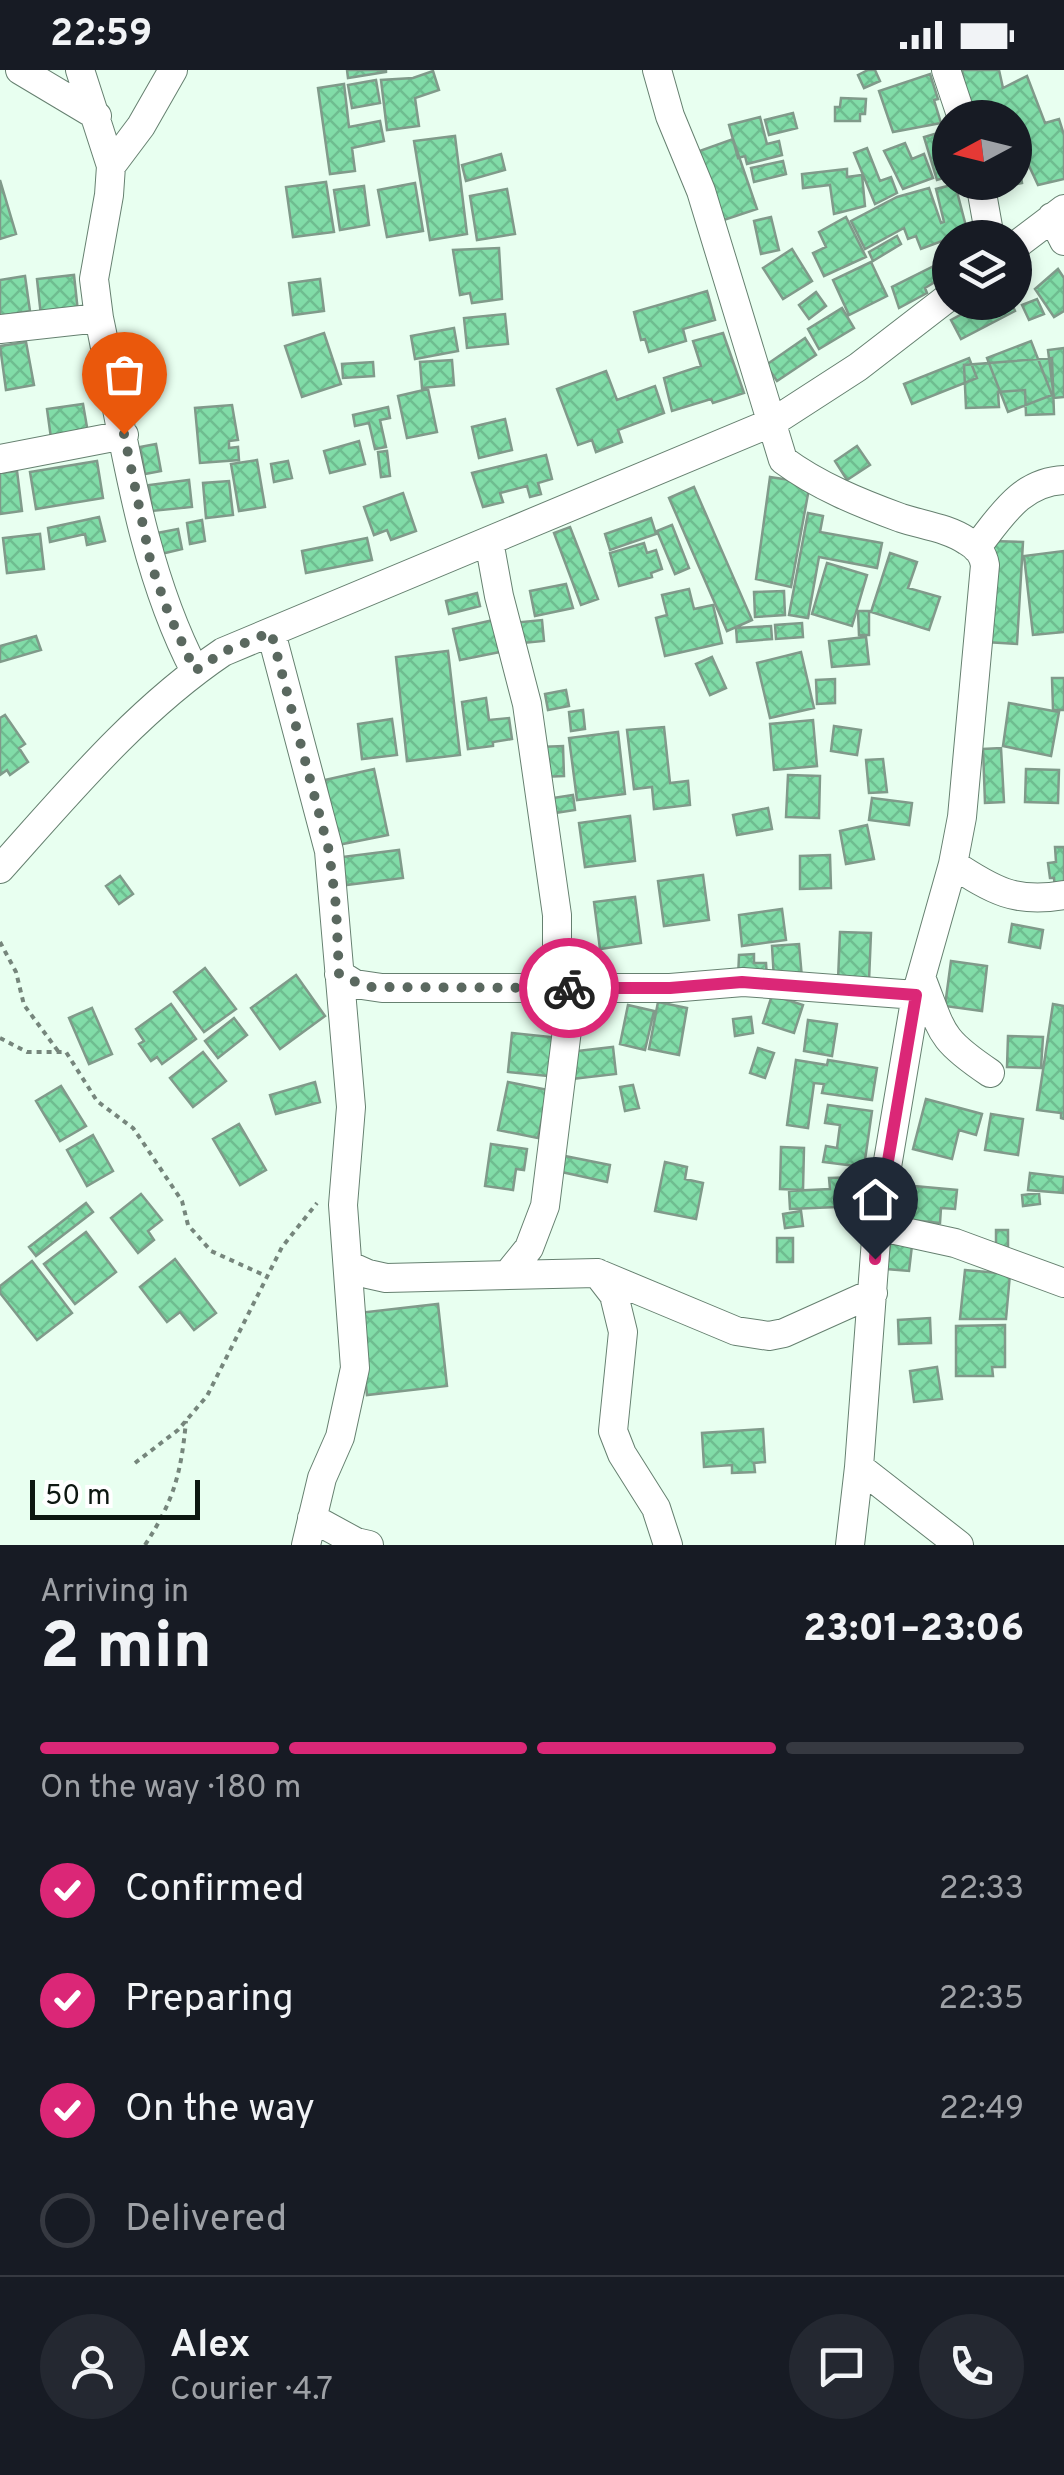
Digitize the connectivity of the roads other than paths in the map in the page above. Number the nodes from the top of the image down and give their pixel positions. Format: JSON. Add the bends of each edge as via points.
{"nodes":[{"id":1,"x":20,"y":70,"type":"edge"},
{"id":2,"x":80,"y":70,"type":"edge"},
{"id":3,"x":173,"y":70,"type":"edge"},
{"id":4,"x":657,"y":70,"type":"edge"},
{"id":5,"x":946,"y":70,"type":"edge"},
{"id":6,"x":956,"y":100,"type":"edge"},
{"id":7,"x":97,"y":116,"type":"junction"},
{"id":8,"x":111,"y":166,"type":"junction"},
{"id":9,"x":1060,"y":223,"type":"edge"},
{"id":10,"x":1032,"y":237,"type":"edge"},
{"id":11,"x":932,"y":310,"type":"edge"},
{"id":12,"x":99,"y":318,"type":"junction"},
{"id":13,"x":0,"y":329,"type":"edge"},
{"id":14,"x":773,"y":422,"type":"junction"},
{"id":15,"x":124,"y":434,"type":"junction"},
{"id":16,"x":0,"y":458,"type":"edge"},
{"id":17,"x":1064,"y":480,"type":"edge"},
{"id":18,"x":489,"y":542,"type":"junction"},
{"id":19,"x":976,"y":548,"type":"junction"},
{"id":20,"x":271,"y":632,"type":"junction"},
{"id":21,"x":195,"y":671,"type":"junction"},
{"id":22,"x":953,"y":864,"type":"junction"},
{"id":23,"x":0,"y":869,"type":"edge"},
{"id":24,"x":1064,"y":895,"type":"edge"},
{"id":25,"x":339,"y":974,"type":"junction"},
{"id":26,"x":919,"y":985,"type":"junction"},
{"id":27,"x":562,"y":988,"type":"junction"},
{"id":28,"x":990,"y":1073,"type":"dead end"},
{"id":29,"x":877,"y":1226,"type":"junction"},
{"id":30,"x":348,"y":1265,"type":"junction"},
{"id":31,"x":597,"y":1273,"type":"junction"},
{"id":32,"x":508,"y":1274,"type":"junction"},
{"id":33,"x":1064,"y":1283,"type":"edge"},
{"id":34,"x":873,"y":1293,"type":"junction"},
{"id":35,"x":859,"y":1467,"type":"junction"},
{"id":36,"x":309,"y":1531,"type":"edge"},
{"id":37,"x":369,"y":1545,"type":"edge"},
{"id":38,"x":668,"y":1545,"type":"edge"},
{"id":39,"x":850,"y":1545,"type":"edge"},
{"id":40,"x":960,"y":1545,"type":"edge"}],
"edges":[{"from":1,"to":7,"type":"street"},
{"from":2,"to":7,"type":"street"},
{"from":3,"to":8,"type":"street"},
{"from":4,"to":14,"type":"street"},
{"from":5,"to":6,"type":"street"},
{"from":7,"to":8,"type":"street"},
{"from":8,"to":12,"type":"street","via":[[94,279]]},
{"from":9,"to":10,"type":"street"},
{"from":11,"to":14,"type":"street"},
{"from":12,"to":13,"type":"street"},
{"from":12,"to":15,"type":"street"},
{"from":14,"to":18,"type":"street"},
{"from":14,"to":19,"type":"street","via":[[783,460],[813,482]]},
{"from":15,"to":16,"type":"street"},
{"from":15,"to":21,"type":"street","via":[[151,564]]},
{"from":17,"to":19,"type":"street","via":[[1029,488]]},
{"from":18,"to":20,"type":"street"},
{"from":18,"to":27,"type":"street","via":[[527,704]]},
{"from":19,"to":22,"type":"street","via":[[985,564],[984,591]]},
{"from":20,"to":21,"type":"street"},
{"from":20,"to":25,"type":"street","via":[[329,851]]},
{"from":21,"to":23,"type":"street","via":[[99,759]]},
{"from":22,"to":24,"type":"street","via":[[990,889],[1032,899]]},
{"from":22,"to":26,"type":"street"},
{"from":25,"to":27,"type":"street","via":[[366,987]]},
{"from":25,"to":30,"type":"street","via":[[351,1108],[343,1204]]},
{"from":26,"to":27,"type":"street"},
{"from":26,"to":28,"type":"street","via":[[950,1043]]},
{"from":26,"to":29,"type":"street"},
{"from":27,"to":32,"type":"street","via":[[568,1022],[545,1206],[529,1248]]},
{"from":29,"to":33,"type":"street","via":[[955,1244]]},
{"from":29,"to":34,"type":"street"},
{"from":30,"to":32,"type":"street","via":[[386,1278]]},
{"from":30,"to":36,"type":"street","via":[[354,1368]]},
{"from":31,"to":32,"type":"street"},
{"from":31,"to":34,"type":"street","via":[[753,1336],[784,1333]]},
{"from":31,"to":38,"type":"street","via":[[614,1295],[623,1332],[612,1431],[656,1508]]},
{"from":34,"to":35,"type":"street"},
{"from":35,"to":39,"type":"street"},
{"from":35,"to":40,"type":"street"},
{"from":36,"to":37,"type":"street"}]}
